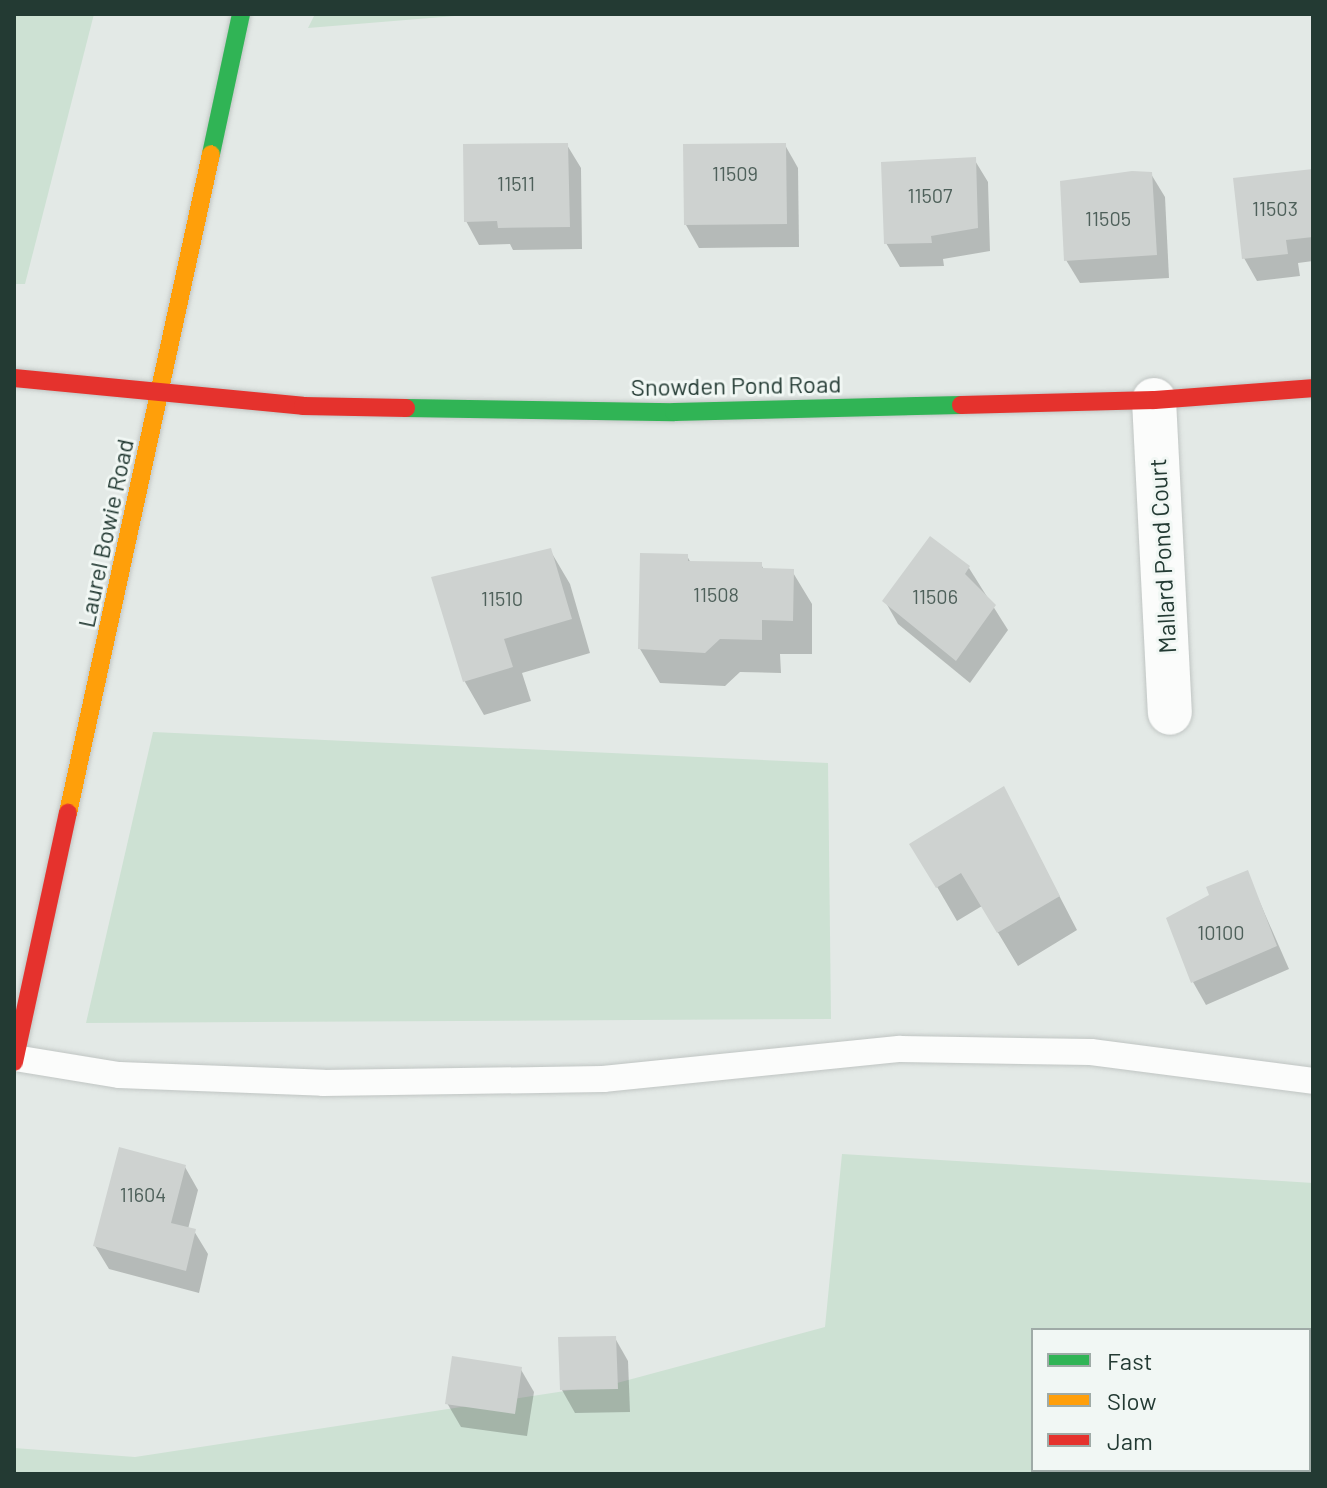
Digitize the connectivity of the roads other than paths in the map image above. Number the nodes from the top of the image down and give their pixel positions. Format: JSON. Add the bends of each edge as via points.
{"nodes":[{"id":1,"x":241,"y":14,"type":"edge"},
{"id":2,"x":14,"y":378,"type":"edge"},
{"id":3,"x":1313,"y":388,"type":"edge"},
{"id":4,"x":160,"y":392,"type":"junction"},
{"id":5,"x":1154,"y":400,"type":"junction"},
{"id":6,"x":1170,"y":713,"type":"dead end"},
{"id":7,"x":14,"y":1060,"type":"edge"},
{"id":8,"x":1313,"y":1081,"type":"edge"}],
"edges":[{"from":1,"to":4,"type":"street","name":"Laurel Bowie Road"},
{"from":2,"to":4,"type":"street","name":"Snowden Pond Road"},
{"from":3,"to":5,"type":"street","name":"Snowden Pond Road"},
{"from":4,"to":5,"type":"street","name":"Snowden Pond Road","via":[[303,406],[674,412]]},
{"from":4,"to":7,"type":"street","name":"Laurel Bowie Road"},
{"from":5,"to":6,"type":"street","name":"Mallard Pond Court"},
{"from":7,"to":8,"type":"lane","via":[[119,1075],[323,1083],[603,1079],[900,1049],[1075,1052]]}]}
